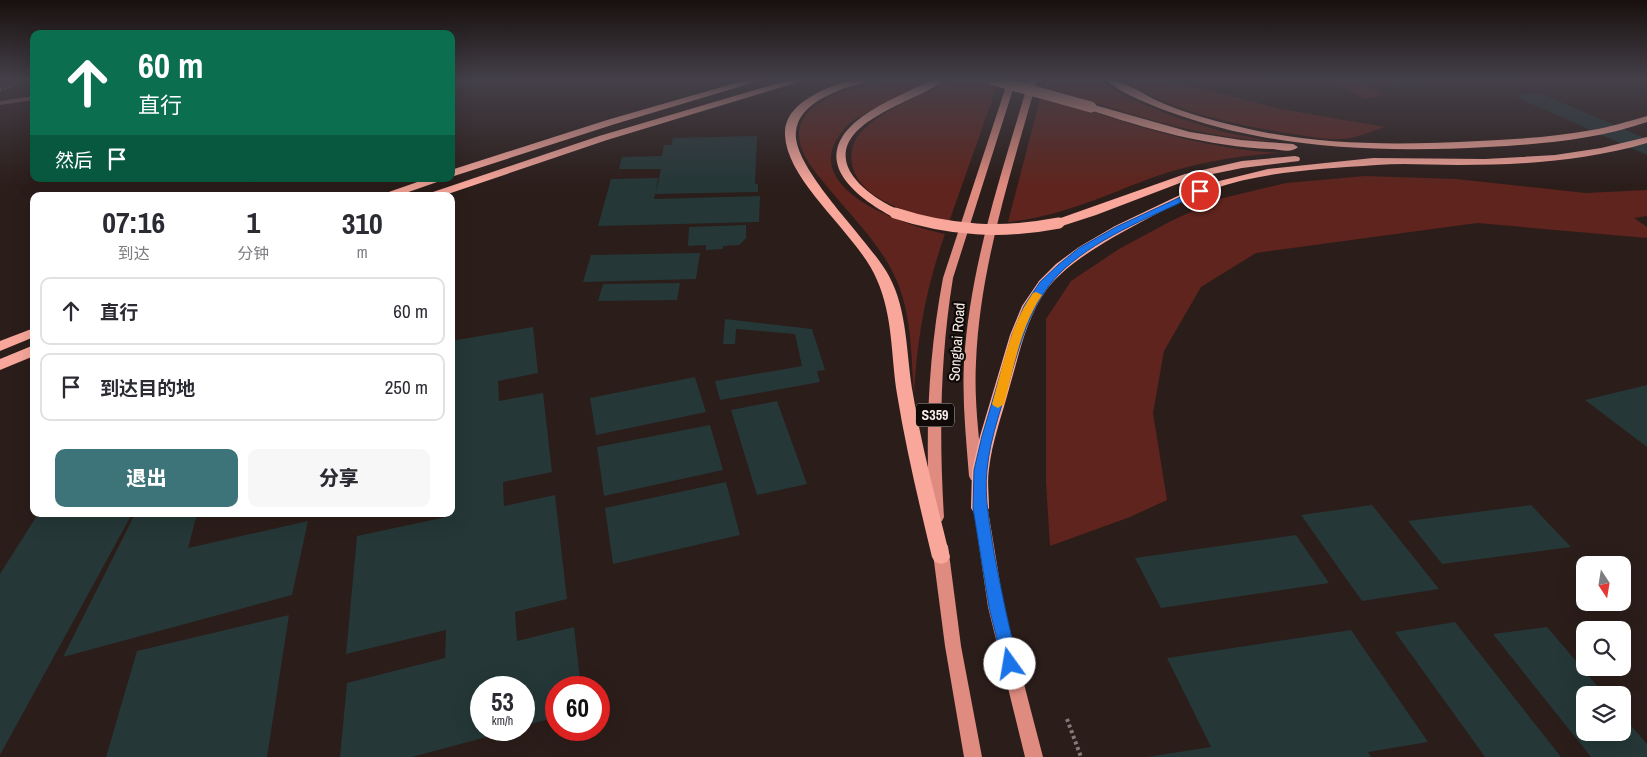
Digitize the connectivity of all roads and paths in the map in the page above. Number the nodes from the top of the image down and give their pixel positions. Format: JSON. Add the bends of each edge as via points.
{"nodes":[{"id":1,"x":634,"y":115,"type":"edge"},
{"id":2,"x":681,"y":115,"type":"edge"},
{"id":3,"x":797,"y":115,"type":"edge"},
{"id":4,"x":874,"y":115,"type":"edge"},
{"id":5,"x":1001,"y":115,"type":"edge"},
{"id":6,"x":1023,"y":115,"type":"edge"},
{"id":7,"x":1119,"y":115,"type":"edge"},
{"id":8,"x":1189,"y":115,"type":"edge"},
{"id":9,"x":1647,"y":119,"type":"edge"},
{"id":10,"x":1647,"y":140,"type":"edge"},
{"id":11,"x":1367,"y":145,"type":"junction"},
{"id":12,"x":1382,"y":162,"type":"junction"},
{"id":13,"x":455,"y":173,"type":"edge"},
{"id":14,"x":427,"y":182,"type":"edge"},
{"id":15,"x":399,"y":192,"type":"edge"},
{"id":16,"x":443,"y":192,"type":"edge"},
{"id":17,"x":30,"y":334,"type":"edge"},
{"id":18,"x":0,"y":346,"type":"edge"},
{"id":19,"x":30,"y":352,"type":"edge"},
{"id":20,"x":0,"y":365,"type":"edge"},
{"id":21,"x":980,"y":508,"type":"junction"},
{"id":22,"x":941,"y":557,"type":"junction"},
{"id":23,"x":1067,"y":719,"type":"dead end"},
{"id":24,"x":973,"y":757,"type":"edge"},
{"id":25,"x":1034,"y":757,"type":"edge"},
{"id":26,"x":1081,"y":757,"type":"edge"}],
"edges":[{"from":1,"to":13,"type":"highway"},
{"from":2,"to":16,"type":"highway"},
{"from":3,"to":22,"type":"highway","via":[[790,131],[790,144],[802,170],[865,248],[888,288],[897,329],[905,398]]},
{"from":4,"to":12,"type":"highway","bridge":true,"via":[[851,132],[844,142],[840,155],[851,183],[865,196],[895,213],[934,226],[976,231],[1017,231],[1059,223],[1164,184],[1216,169],[1272,160]]},
{"from":5,"to":22,"type":"main road","name":"Songbai Road","number":"S359","via":[[948,278],[941,312],[934,439]]},
{"from":6,"to":21,"type":"main road","name":"Songbai Road","number":"S359","via":[[994,217],[977,297],[971,348],[970,398]]},
{"from":7,"to":11,"type":"highway","bridge":true,"via":[[1183,134],[1235,143],[1280,147]]},
{"from":8,"to":11,"type":"highway","via":[[1218,125],[1294,139]]},
{"from":9,"to":11,"type":"highway","via":[[1608,130],[1545,140],[1481,145]]},
{"from":10,"to":12,"type":"highway","via":[[1605,151],[1545,159]]},
{"from":12,"to":21,"type":"highway","via":[[1268,172],[1211,186],[1119,229],[1061,267],[1029,306],[1017,335],[980,470]]},
{"from":14,"to":15,"type":"highway"},
{"from":17,"to":18,"type":"highway"},
{"from":19,"to":20,"type":"highway"},
{"from":21,"to":25,"type":"main road","name":"Songbai Road","number":"S359","via":[[996,607]]},
{"from":22,"to":24,"type":"main road","name":"Songbai Road","number":"S359"},
{"from":23,"to":26,"type":"path"}]}
